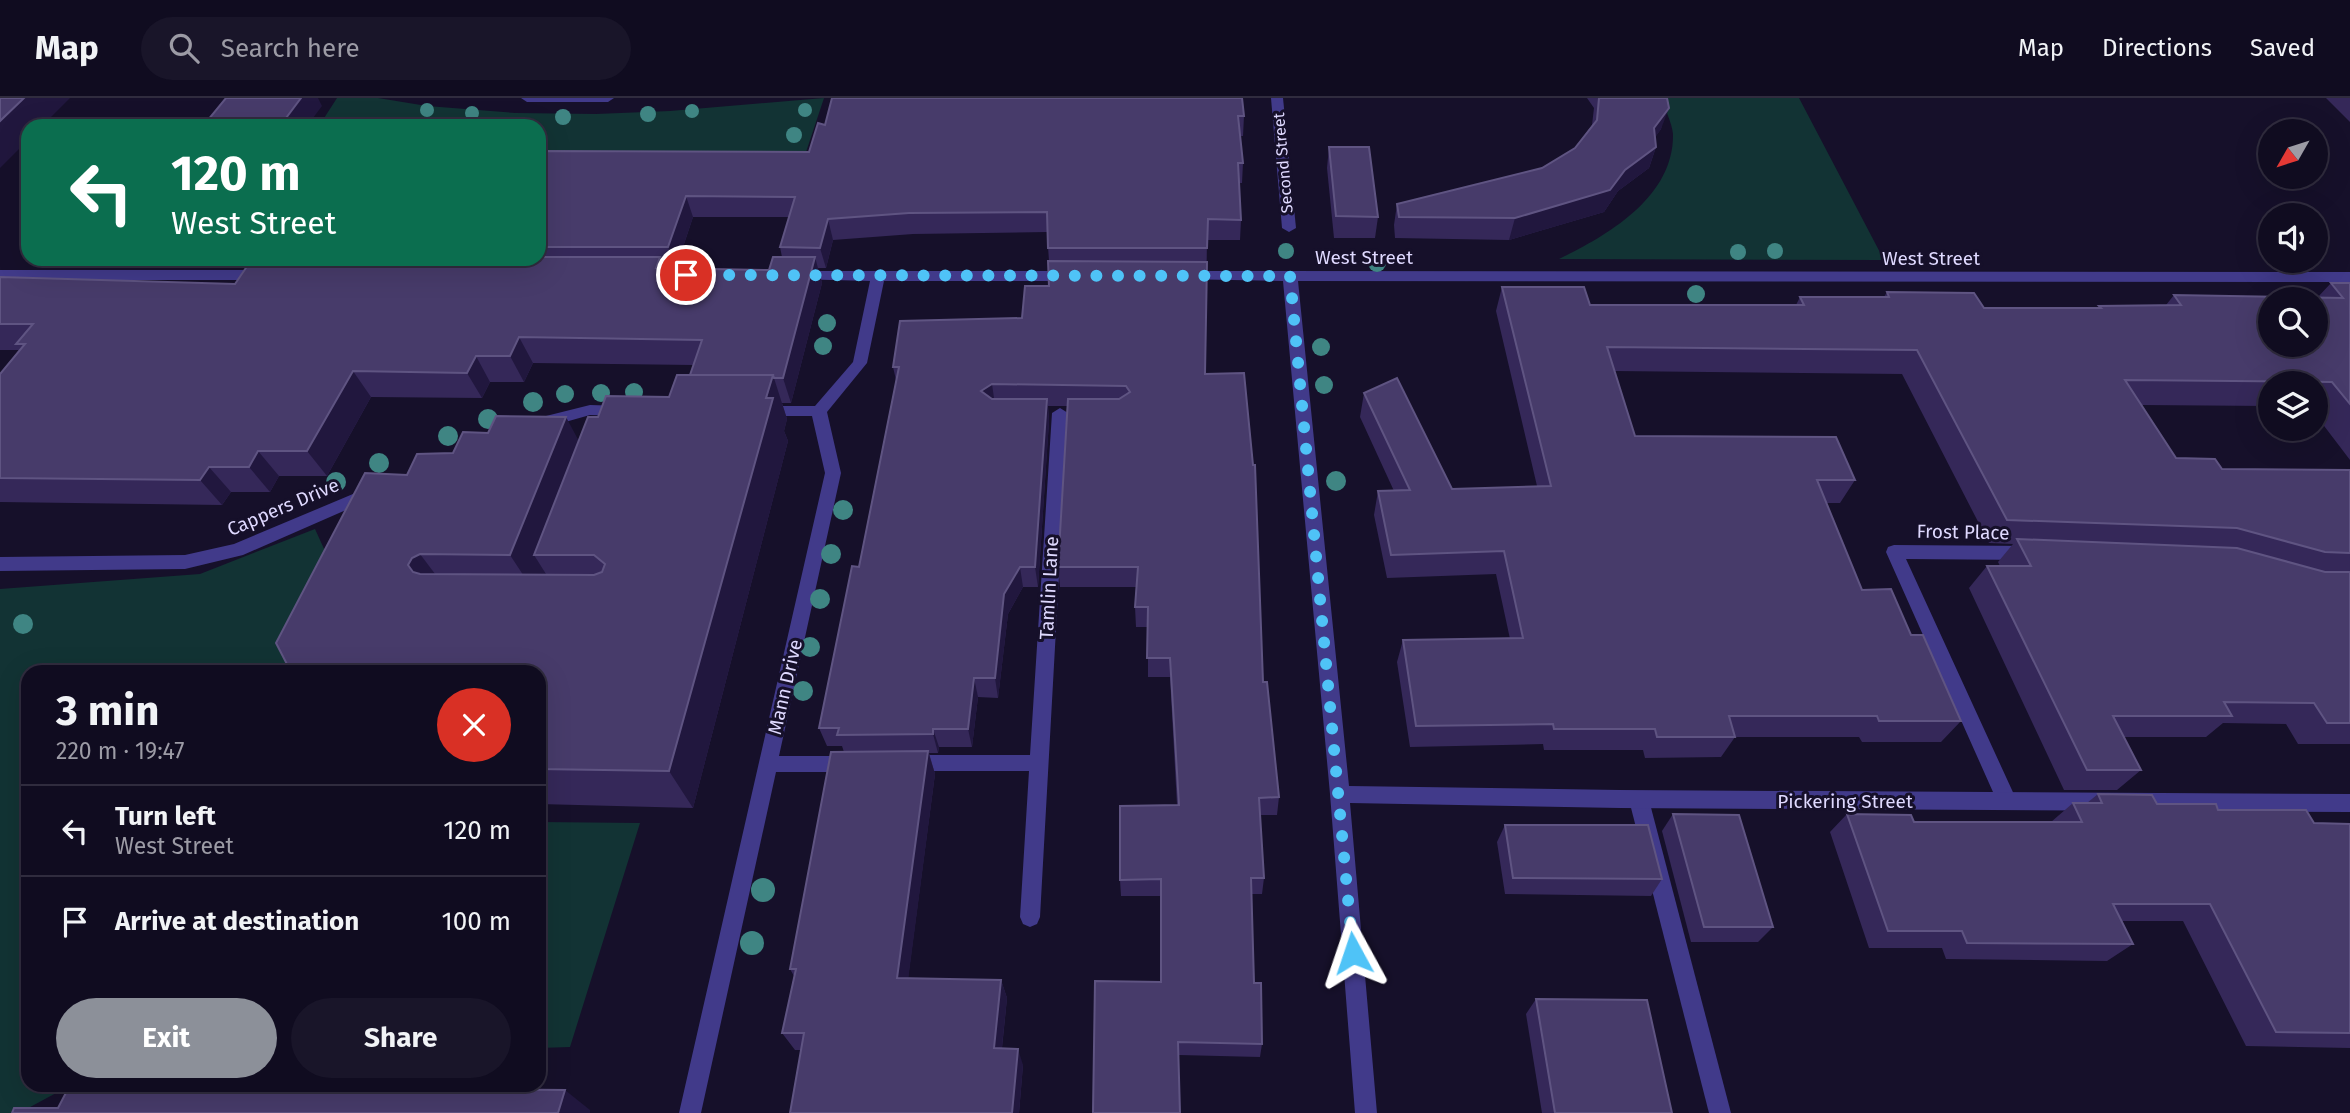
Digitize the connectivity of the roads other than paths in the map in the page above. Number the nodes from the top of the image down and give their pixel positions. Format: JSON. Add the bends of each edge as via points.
{"nodes":[{"id":1,"x":527,"y":98,"type":"edge"},
{"id":2,"x":608,"y":98,"type":"edge"},
{"id":3,"x":1278,"y":98,"type":"edge"},
{"id":4,"x":1289,"y":228,"type":"dead end"},
{"id":5,"x":0,"y":275,"type":"edge"},
{"id":6,"x":279,"y":275,"type":"edge"},
{"id":7,"x":781,"y":276,"type":"edge"},
{"id":8,"x":878,"y":276,"type":"junction"},
{"id":9,"x":1085,"y":276,"type":"edge"},
{"id":10,"x":1168,"y":276,"type":"edge"},
{"id":11,"x":1290,"y":276,"type":"junction"},
{"id":12,"x":2350,"y":277,"type":"edge"},
{"id":13,"x":644,"y":411,"type":"edge"},
{"id":14,"x":752,"y":411,"type":"edge"},
{"id":15,"x":819,"y":411,"type":"junction"},
{"id":16,"x":1060,"y":413,"type":"dead end"},
{"id":17,"x":531,"y":425,"type":"edge"},
{"id":18,"x":385,"y":487,"type":"edge"},
{"id":19,"x":2047,"y":554,"type":"edge"},
{"id":20,"x":0,"y":564,"type":"edge"},
{"id":21,"x":1038,"y":763,"type":"junction"},
{"id":22,"x":768,"y":764,"type":"junction"},
{"id":23,"x":865,"y":764,"type":"edge"},
{"id":24,"x":892,"y":764,"type":"edge"},
{"id":25,"x":1340,"y":794,"type":"junction"},
{"id":26,"x":1639,"y":800,"type":"junction"},
{"id":27,"x":2007,"y":801,"type":"junction"},
{"id":28,"x":2350,"y":803,"type":"edge"},
{"id":29,"x":1030,"y":917,"type":"dead end"},
{"id":30,"x":690,"y":1113,"type":"edge"},
{"id":31,"x":1366,"y":1113,"type":"edge"},
{"id":32,"x":1720,"y":1113,"type":"edge"}],
"edges":[{"from":1,"to":2,"type":"street"},
{"from":3,"to":4,"type":"street","name":"Second Street"},
{"from":5,"to":6,"type":"street"},
{"from":7,"to":8,"type":"street"},
{"from":8,"to":9,"type":"street"},
{"from":8,"to":15,"type":"street","via":[[860,363]]},
{"from":10,"to":11,"type":"street","name":"West Street"},
{"from":11,"to":12,"type":"street","name":"West Street"},
{"from":11,"to":25,"type":"street"},
{"from":13,"to":17,"type":"street","via":[[615,417],[590,410]]},
{"from":14,"to":15,"type":"street"},
{"from":15,"to":22,"type":"street","name":"Mann Drive","via":[[833,473]]},
{"from":16,"to":21,"type":"street","name":"Tamlin Lane"},
{"from":18,"to":20,"type":"street","name":"Cappers Drive","via":[[237,550],[185,562]]},
{"from":19,"to":27,"type":"street","name":"Frost Place","via":[[1894,552]]},
{"from":21,"to":24,"type":"street"},
{"from":21,"to":29,"type":"street","name":"Tamlin Lane"},
{"from":22,"to":23,"type":"street"},
{"from":22,"to":30,"type":"street","name":"Mann Drive"},
{"from":25,"to":26,"type":"street","name":"Pickering Street"},
{"from":25,"to":31,"type":"street"},
{"from":26,"to":27,"type":"street","name":"Pickering Street"},
{"from":26,"to":32,"type":"street"},
{"from":27,"to":28,"type":"street","name":"Pickering Street"}]}
